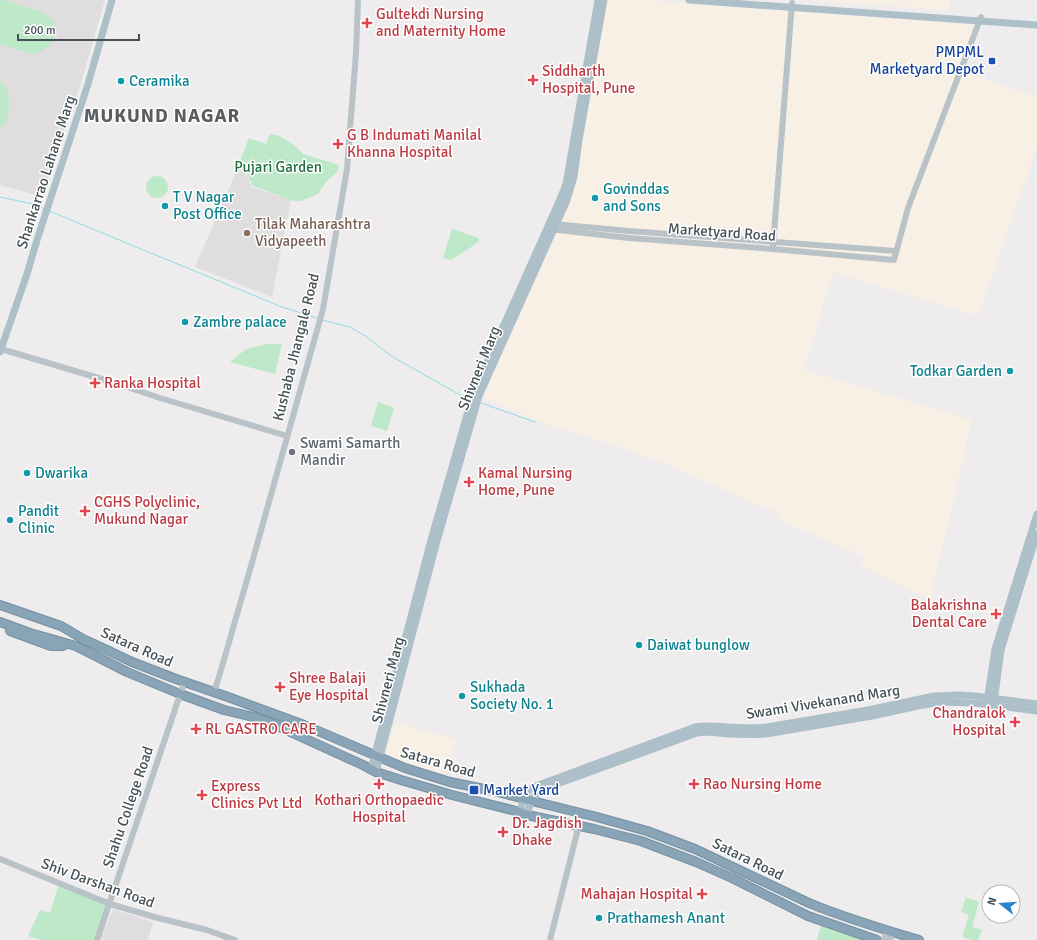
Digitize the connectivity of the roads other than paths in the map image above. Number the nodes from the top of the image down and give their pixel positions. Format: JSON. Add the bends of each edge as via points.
{"nodes":[{"id":1,"x":112,"y":0,"type":"edge"},
{"id":2,"x":358,"y":0,"type":"edge"},
{"id":3,"x":598,"y":0,"type":"edge"},
{"id":4,"x":604,"y":0,"type":"edge"},
{"id":5,"x":689,"y":0,"type":"edge"},
{"id":6,"x":746,"y":0,"type":"edge"},
{"id":7,"x":792,"y":5,"type":"junction"},
{"id":8,"x":981,"y":19,"type":"junction"},
{"id":9,"x":1037,"y":21,"type":"edge"},
{"id":10,"x":1037,"y":25,"type":"edge"},
{"id":11,"x":552,"y":226,"type":"junction"},
{"id":12,"x":773,"y":242,"type":"junction"},
{"id":13,"x":773,"y":249,"type":"junction"},
{"id":14,"x":896,"y":251,"type":"junction"},
{"id":15,"x":1,"y":350,"type":"edge"},
{"id":16,"x":287,"y":436,"type":"junction"},
{"id":17,"x":1037,"y":514,"type":"edge"},
{"id":18,"x":1037,"y":534,"type":"edge"},
{"id":19,"x":0,"y":605,"type":"edge"},
{"id":20,"x":0,"y":611,"type":"edge"},
{"id":21,"x":0,"y":622,"type":"edge"},
{"id":22,"x":0,"y":627,"type":"edge"},
{"id":23,"x":83,"y":639,"type":"junction"},
{"id":24,"x":76,"y":646,"type":"junction"},
{"id":25,"x":184,"y":683,"type":"junction"},
{"id":26,"x":214,"y":693,"type":"junction"},
{"id":27,"x":180,"y":694,"type":"junction"},
{"id":28,"x":991,"y":701,"type":"junction"},
{"id":29,"x":1037,"y":704,"type":"edge"},
{"id":30,"x":1037,"y":711,"type":"edge"},
{"id":31,"x":378,"y":757,"type":"junction"},
{"id":32,"x":374,"y":770,"type":"junction"},
{"id":33,"x":527,"y":800,"type":"junction"},
{"id":34,"x":524,"y":814,"type":"junction"},
{"id":35,"x":579,"y":826,"type":"junction"},
{"id":36,"x":0,"y":859,"type":"edge"},
{"id":37,"x":110,"y":904,"type":"junction"},
{"id":38,"x":890,"y":934,"type":"edge"},
{"id":39,"x":97,"y":940,"type":"edge"},
{"id":40,"x":235,"y":940,"type":"edge"},
{"id":41,"x":550,"y":940,"type":"edge"},
{"id":42,"x":877,"y":940,"type":"edge"},
{"id":43,"x":884,"y":940,"type":"edge"},
{"id":44,"x":919,"y":940,"type":"edge"}],
"edges":[{"from":1,"to":15,"type":"main road","name":"Shankarrao Lahane Marg","via":[[88,84]]},
{"from":2,"to":16,"type":"street","name":"Kushaba Jhangale Road","via":[[347,169],[341,208],[322,313]]},
{"from":3,"to":11,"type":"main road","name":"Shivneri Marg","via":[[566,184]]},
{"from":4,"to":11,"type":"main road","name":"Shivneri Marg","via":[[574,177],[567,200]]},
{"from":5,"to":7,"type":"main road"},
{"from":6,"to":7,"type":"main road"},
{"from":7,"to":8,"type":"main road"},
{"from":7,"to":12,"type":"street"},
{"from":8,"to":9,"type":"main road"},
{"from":8,"to":10,"type":"main road"},
{"from":8,"to":14,"type":"street","via":[[908,208]]},
{"from":11,"to":12,"type":"street","name":"Marketyard Road"},
{"from":11,"to":13,"type":"street","name":"Marketyard Road","via":[[629,238]]},
{"from":11,"to":31,"type":"main road","name":"Shivneri Marg","via":[[476,395],[431,540]]},
{"from":12,"to":13,"type":"street"},
{"from":12,"to":14,"type":"street","name":"Marketyard Road"},
{"from":13,"to":14,"type":"street","name":"Marketyard Road","via":[[894,260]]},
{"from":15,"to":16,"type":"street"},
{"from":16,"to":26,"type":"street","name":"Kushaba Jhangale Road"},
{"from":17,"to":28,"type":"main road","via":[[997,642]]},
{"from":18,"to":28,"type":"main road","via":[[1001,650]]},
{"from":19,"to":23,"type":"highway","name":"Satara Road","via":[[61,626]]},
{"from":20,"to":23,"type":"highway"},
{"from":21,"to":24,"type":"highway"},
{"from":22,"to":24,"type":"highway","via":[[51,646]]},
{"from":23,"to":25,"type":"highway","name":"Satara Road"},
{"from":24,"to":27,"type":"highway","name":"Satara Road","via":[[127,672]]},
{"from":25,"to":26,"type":"highway","name":"Satara Road"},
{"from":25,"to":27,"type":"street","name":"Shahu College Road"},
{"from":26,"to":31,"type":"highway","name":"Satara Road","via":[[304,725]]},
{"from":27,"to":32,"type":"highway","name":"Satara Road","via":[[276,725]]},
{"from":27,"to":37,"type":"street","name":"Shahu College Road"},
{"from":28,"to":29,"type":"main road","name":"Swami Vivekanand Marg"},
{"from":28,"to":30,"type":"main road","name":"Swami Vivekanand Marg"},
{"from":28,"to":33,"type":"main road","name":"Swami Vivekanand Marg","via":[[958,695],[934,696],[868,710],[755,728],[704,725],[538,784],[528,790]]},
{"from":31,"to":32,"type":"main road","name":"Shivneri Marg"},
{"from":31,"to":33,"type":"highway","name":"Satara Road","via":[[450,782]]},
{"from":32,"to":34,"type":"highway","name":"Satara Road","via":[[438,791]]},
{"from":33,"to":34,"type":"main road","name":"Swami Vivekanand Marg"},
{"from":33,"to":38,"type":"highway","name":"Satara Road","via":[[647,831],[695,849],[809,903]]},
{"from":34,"to":35,"type":"highway","name":"Satara Road"},
{"from":35,"to":41,"type":"street"},
{"from":35,"to":42,"type":"highway","name":"Satara Road","via":[[641,841],[696,862],[808,916]]},
{"from":36,"to":37,"type":"street","name":"Shiv Darshan Road"},
{"from":37,"to":39,"type":"street","name":"Shahu College Road"},
{"from":37,"to":40,"type":"street","name":"Shiv Darshan Road"},
{"from":38,"to":43,"type":"street"},
{"from":38,"to":44,"type":"highway","name":"Satara Road"}]}
